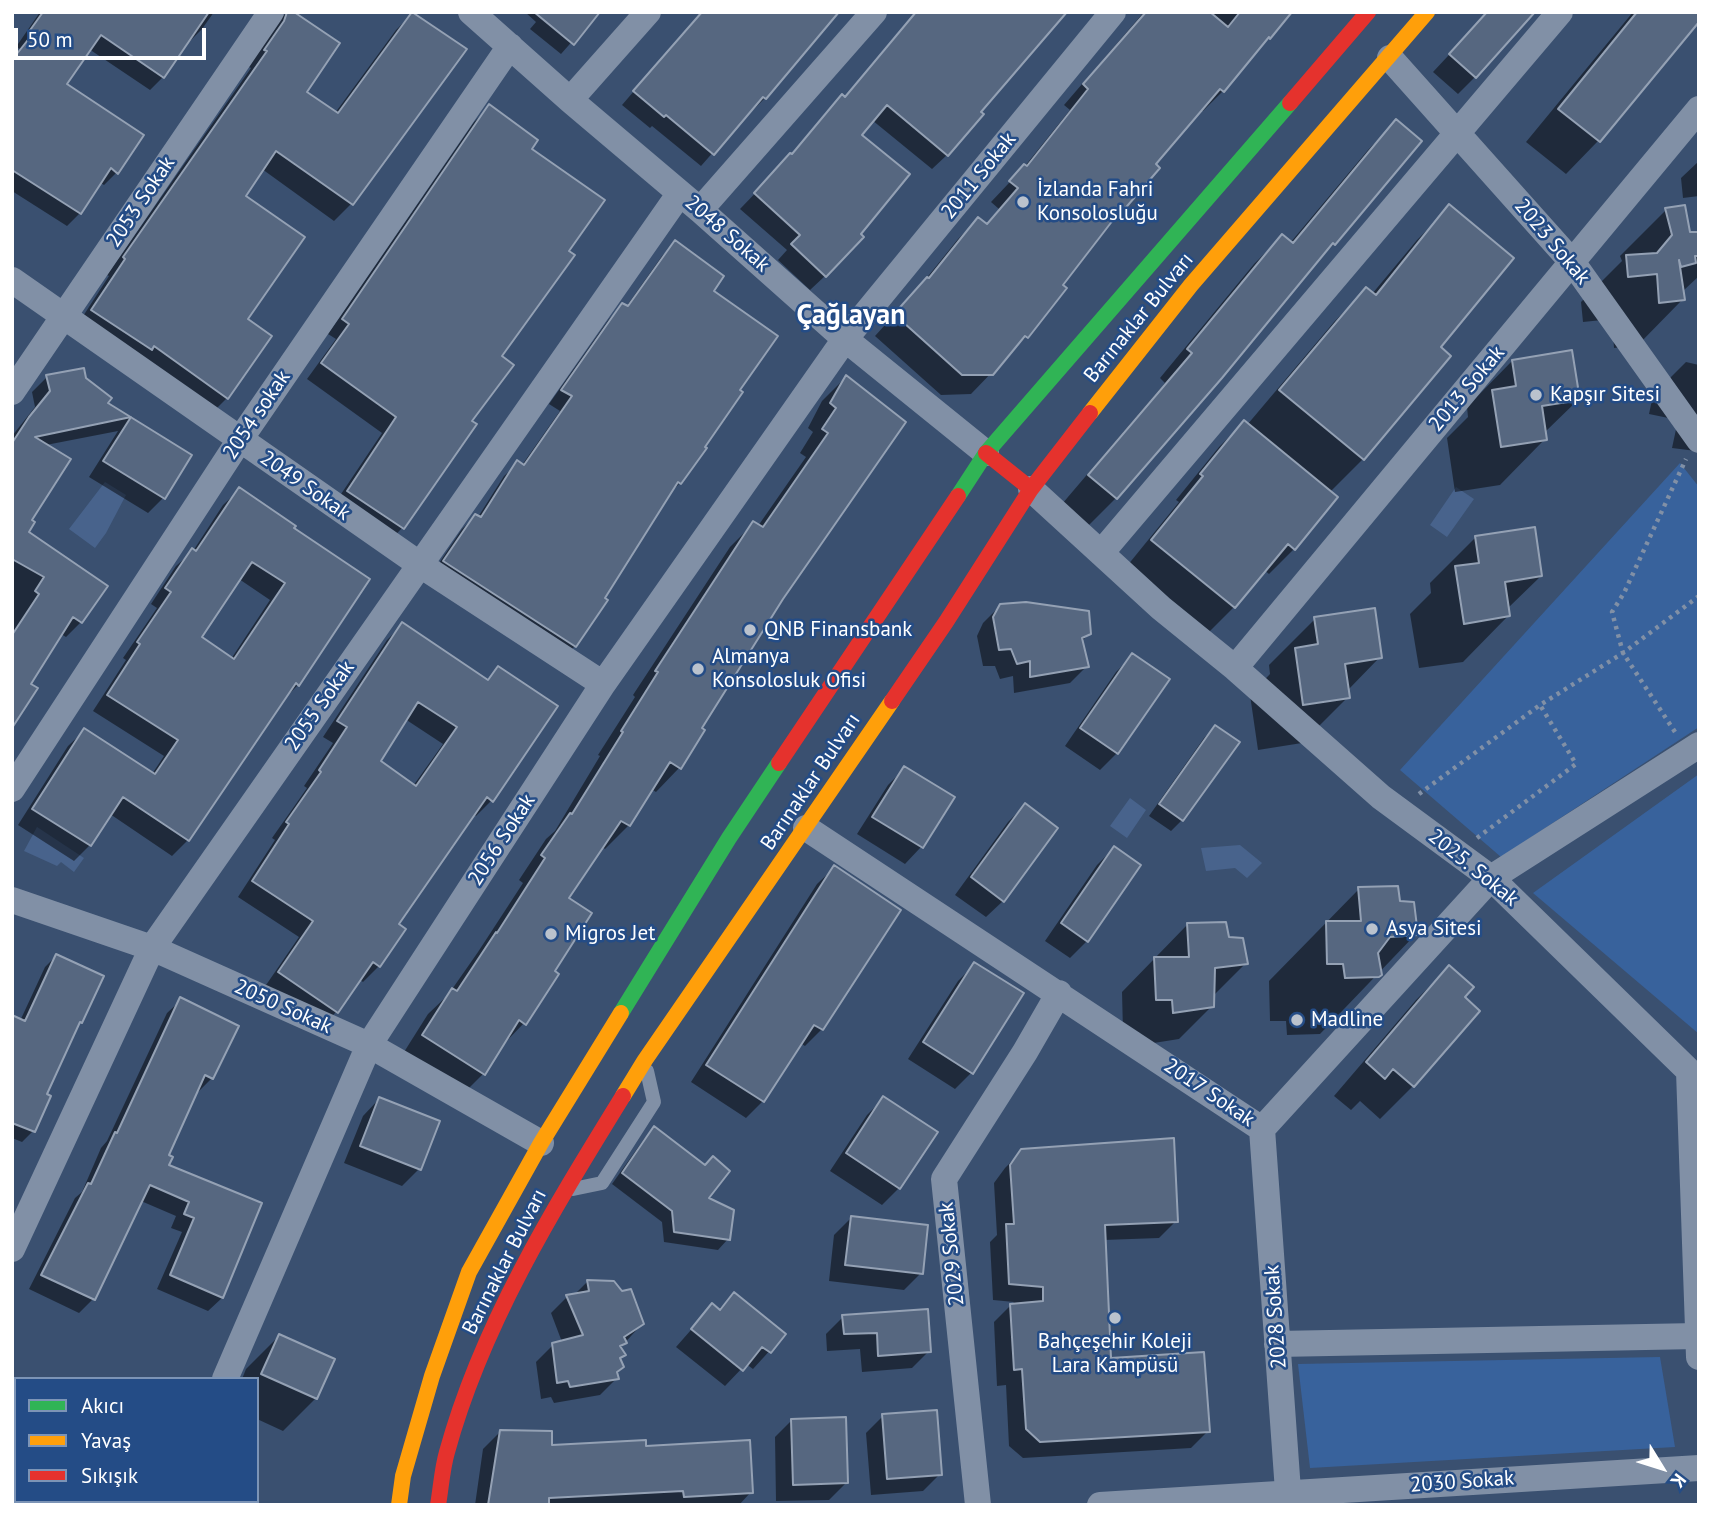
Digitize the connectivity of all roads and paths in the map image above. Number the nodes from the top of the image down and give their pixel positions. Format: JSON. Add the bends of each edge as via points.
{"nodes":[{"id":1,"x":271,"y":12,"type":"edge"},
{"id":2,"x":471,"y":12,"type":"edge"},
{"id":3,"x":648,"y":12,"type":"edge"},
{"id":4,"x":874,"y":12,"type":"edge"},
{"id":5,"x":1113,"y":12,"type":"edge"},
{"id":6,"x":1368,"y":12,"type":"edge"},
{"id":7,"x":1427,"y":12,"type":"edge"},
{"id":8,"x":1560,"y":12,"type":"edge"},
{"id":9,"x":510,"y":46,"type":"junction"},
{"id":10,"x":1390,"y":58,"type":"junction"},
{"id":11,"x":570,"y":100,"type":"junction"},
{"id":12,"x":1699,"y":109,"type":"edge"},
{"id":13,"x":1457,"y":132,"type":"junction"},
{"id":14,"x":680,"y":193,"type":"junction"},
{"id":15,"x":700,"y":210,"type":"junction"},
{"id":16,"x":1573,"y":263,"type":"junction"},
{"id":17,"x":12,"y":280,"type":"edge"},
{"id":18,"x":64,"y":315,"type":"junction"},
{"id":19,"x":845,"y":339,"type":"junction"},
{"id":20,"x":12,"y":393,"type":"edge"},
{"id":21,"x":1697,"y":438,"type":"edge"},
{"id":22,"x":239,"y":441,"type":"junction"},
{"id":23,"x":986,"y":453,"type":"junction"},
{"id":24,"x":1031,"y":489,"type":"junction"},
{"id":25,"x":1101,"y":553,"type":"junction"},
{"id":26,"x":419,"y":564,"type":"junction"},
{"id":27,"x":1699,"y":596,"type":"edge"},
{"id":28,"x":1623,"y":653,"type":"junction"},
{"id":29,"x":1235,"y":668,"type":"junction"},
{"id":30,"x":603,"y":684,"type":"junction"},
{"id":31,"x":1540,"y":705,"type":"junction"},
{"id":32,"x":1694,"y":748,"type":"edge"},
{"id":33,"x":12,"y":789,"type":"edge"},
{"id":34,"x":1398,"y":810,"type":"junction"},
{"id":35,"x":806,"y":828,"type":"junction"},
{"id":36,"x":1457,"y":853,"type":"junction"},
{"id":37,"x":1491,"y":878,"type":"junction"},
{"id":38,"x":12,"y":900,"type":"edge"},
{"id":39,"x":152,"y":948,"type":"junction"},
{"id":40,"x":1059,"y":993,"type":"junction"},
{"id":41,"x":369,"y":1045,"type":"junction"},
{"id":42,"x":645,"y":1060,"type":"junction"},
{"id":43,"x":1694,"y":1070,"type":"edge"},
{"id":44,"x":1262,"y":1129,"type":"junction"},
{"id":45,"x":541,"y":1143,"type":"junction"},
{"id":46,"x":565,"y":1190,"type":"junction"},
{"id":47,"x":12,"y":1250,"type":"edge"},
{"id":48,"x":1698,"y":1336,"type":"edge"},
{"id":49,"x":1278,"y":1344,"type":"junction"},
{"id":50,"x":1699,"y":1357,"type":"edge"},
{"id":51,"x":226,"y":1377,"type":"edge"},
{"id":52,"x":1699,"y":1468,"type":"edge"},
{"id":53,"x":403,"y":1476,"type":"junction"},
{"id":54,"x":1289,"y":1499,"type":"edge"},
{"id":55,"x":383,"y":1505,"type":"edge"},
{"id":56,"x":399,"y":1505,"type":"edge"},
{"id":57,"x":438,"y":1505,"type":"edge"},
{"id":58,"x":978,"y":1505,"type":"edge"},
{"id":59,"x":1100,"y":1505,"type":"edge"}],
"edges":[{"from":1,"to":18,"type":"street","name":"2053 Sokak"},
{"from":2,"to":9,"type":"street","name":"2048 Sokak"},
{"from":3,"to":11,"type":"street"},
{"from":4,"to":15,"type":"street"},
{"from":5,"to":19,"type":"street","name":"2011 Sokak"},
{"from":6,"to":23,"type":"main road","name":"Barınaklar Bulvarı"},
{"from":7,"to":10,"type":"main road","name":"Barınaklar Bulvarı"},
{"from":8,"to":13,"type":"street"},
{"from":9,"to":11,"type":"street","name":"2048 Sokak"},
{"from":9,"to":22,"type":"street","name":"2054 sokak"},
{"from":10,"to":13,"type":"street","name":"2023 Sokak"},
{"from":10,"to":24,"type":"main road","name":"Barınaklar Bulvarı","via":[[1191,285]]},
{"from":11,"to":14,"type":"street","name":"2048 Sokak"},
{"from":12,"to":16,"type":"street","name":"2013 Sokak"},
{"from":13,"to":16,"type":"street","name":"2023 Sokak"},
{"from":13,"to":25,"type":"street"},
{"from":14,"to":15,"type":"street","name":"2048 Sokak"},
{"from":14,"to":26,"type":"street","name":"2055 Sokak"},
{"from":15,"to":19,"type":"street","name":"2048 Sokak"},
{"from":16,"to":21,"type":"street","name":"2023 Sokak"},
{"from":16,"to":29,"type":"street","name":"2013 Sokak"},
{"from":17,"to":18,"type":"street","name":"2049 Sokak"},
{"from":18,"to":20,"type":"street","name":"2053 Sokak"},
{"from":18,"to":22,"type":"street","name":"2049 Sokak"},
{"from":19,"to":23,"type":"street","name":"2048 Sokak"},
{"from":19,"to":30,"type":"street","name":"2056 Sokak"},
{"from":21,"to":28,"type":"path","via":[[1612,612]]},
{"from":22,"to":26,"type":"street","name":"2049 Sokak"},
{"from":22,"to":33,"type":"street","name":"2054 sokak"},
{"from":23,"to":24,"type":"main road"},
{"from":23,"to":45,"type":"main road","name":"Barınaklar Bulvarı","via":[[729,838]]},
{"from":24,"to":25,"type":"street","name":"2025. Sokak"},
{"from":24,"to":35,"type":"main road","name":"Barınaklar Bulvarı"},
{"from":25,"to":29,"type":"street","name":"2025. Sokak"},
{"from":26,"to":30,"type":"street","name":"2049 Sokak"},
{"from":26,"to":39,"type":"street","name":"2055 Sokak"},
{"from":27,"to":28,"type":"path"},
{"from":28,"to":31,"type":"path"},
{"from":28,"to":32,"type":"path"},
{"from":29,"to":34,"type":"street","name":"2025. Sokak"},
{"from":30,"to":41,"type":"street","name":"2056 Sokak"},
{"from":31,"to":34,"type":"path"},
{"from":31,"to":36,"type":"path","via":[[1576,764]]},
{"from":32,"to":37,"type":"street","name":"2017 Sokak"},
{"from":34,"to":36,"type":"street","name":"2025. Sokak"},
{"from":35,"to":40,"type":"street","name":"2017 Sokak"},
{"from":35,"to":42,"type":"main road","name":"Barınaklar Bulvarı"},
{"from":36,"to":37,"type":"street","name":"2025. Sokak"},
{"from":37,"to":43,"type":"street","name":"2025. Sokak"},
{"from":37,"to":44,"type":"street","name":"2017 Sokak"},
{"from":38,"to":39,"type":"street","name":"2050 Sokak"},
{"from":39,"to":41,"type":"street","name":"2050 Sokak"},
{"from":39,"to":47,"type":"street","name":"2055 Sokak"},
{"from":40,"to":44,"type":"street","name":"2017 Sokak"},
{"from":40,"to":58,"type":"street","name":"2029 Sokak","via":[[944,1179]]},
{"from":41,"to":45,"type":"street","name":"2050 Sokak"},
{"from":41,"to":51,"type":"street","name":"2056 Sokak"},
{"from":42,"to":46,"type":"main road","name":"Barınaklar Bulvarı"},
{"from":42,"to":46,"type":"lane","via":[[654,1102],[602,1183]]},
{"from":43,"to":48,"type":"street","name":"2025. Sokak"},
{"from":44,"to":49,"type":"street","name":"2028 Sokak"},
{"from":45,"to":53,"type":"main road","name":"Barınaklar Bulvarı","via":[[469,1272]]},
{"from":46,"to":57,"type":"main road","name":"Barınaklar Bulvarı","via":[[476,1366],[446,1454]]},
{"from":48,"to":49,"type":"street"},
{"from":48,"to":50,"type":"street","name":"2025. Sokak"},
{"from":49,"to":54,"type":"street","name":"2028 Sokak"},
{"from":52,"to":54,"type":"street","name":"2030 Sokak"},
{"from":53,"to":55,"type":"main road"},
{"from":53,"to":56,"type":"main road","name":"Barınaklar Bulvarı"},
{"from":54,"to":59,"type":"street","name":"2030 Sokak"}]}
